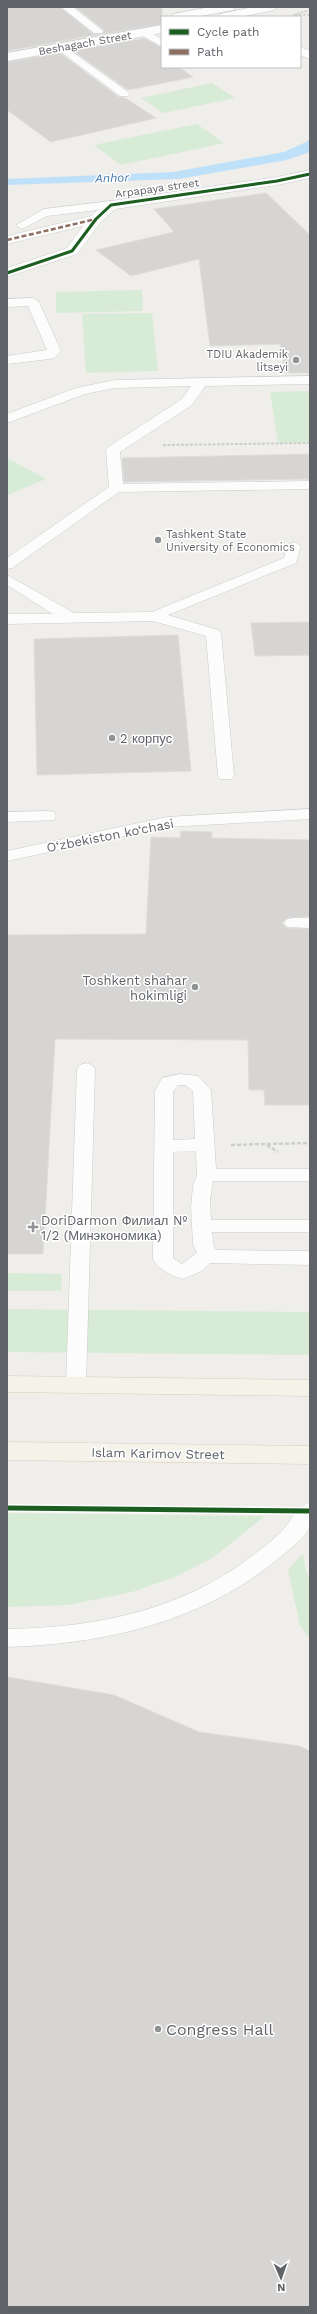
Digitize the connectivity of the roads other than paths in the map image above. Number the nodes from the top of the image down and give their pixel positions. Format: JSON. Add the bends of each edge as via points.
{"nodes":[{"id":1,"x":66,"y":7,"type":"edge"},
{"id":2,"x":270,"y":7,"type":"edge"},
{"id":3,"x":230,"y":14,"type":"edge"},
{"id":4,"x":195,"y":16,"type":"edge"},
{"id":5,"x":161,"y":20,"type":"edge"},
{"id":6,"x":161,"y":29,"type":"edge"},
{"id":7,"x":98,"y":31,"type":"junction"},
{"id":8,"x":144,"y":32,"type":"junction"},
{"id":9,"x":161,"y":43,"type":"edge"},
{"id":10,"x":61,"y":47,"type":"junction"},
{"id":11,"x":7,"y":48,"type":"edge"},
{"id":12,"x":301,"y":51,"type":"edge"},
{"id":13,"x":310,"y":56,"type":"edge"},
{"id":14,"x":7,"y":57,"type":"edge"},
{"id":15,"x":124,"y":94,"type":"dead end"},
{"id":16,"x":310,"y":174,"type":"edge"},
{"id":17,"x":110,"y":205,"type":"junction"},
{"id":18,"x":96,"y":218,"type":"junction"},
{"id":19,"x":22,"y":226,"type":"dead end"},
{"id":20,"x":7,"y":240,"type":"edge"},
{"id":21,"x":7,"y":273,"type":"edge"},
{"id":22,"x":7,"y":303,"type":"edge"},
{"id":23,"x":7,"y":360,"type":"edge"},
{"id":24,"x":310,"y":380,"type":"edge"},
{"id":25,"x":200,"y":382,"type":"junction"},
{"id":26,"x":7,"y":419,"type":"edge"},
{"id":27,"x":310,"y":485,"type":"edge"},
{"id":28,"x":116,"y":488,"type":"junction"},
{"id":29,"x":294,"y":546,"type":"dead end"},
{"id":30,"x":7,"y":565,"type":"edge"},
{"id":31,"x":7,"y":579,"type":"edge"},
{"id":32,"x":154,"y":616,"type":"junction"},
{"id":33,"x":71,"y":618,"type":"junction"},
{"id":34,"x":7,"y":619,"type":"edge"},
{"id":35,"x":226,"y":776,"type":"dead end"},
{"id":36,"x":310,"y":814,"type":"edge"},
{"id":37,"x":48,"y":816,"type":"dead end"},
{"id":38,"x":7,"y":817,"type":"edge"},
{"id":39,"x":7,"y":856,"type":"edge"},
{"id":40,"x":293,"y":923,"type":"dead end"},
{"id":41,"x":310,"y":923,"type":"edge"},
{"id":42,"x":86,"y":1069,"type":"dead end"},
{"id":43,"x":164,"y":1146,"type":"junction"},
{"id":44,"x":205,"y":1146,"type":"junction"},
{"id":45,"x":206,"y":1175,"type":"junction"},
{"id":46,"x":310,"y":1175,"type":"edge"},
{"id":47,"x":202,"y":1226,"type":"junction"},
{"id":48,"x":310,"y":1226,"type":"edge"},
{"id":49,"x":207,"y":1254,"type":"junction"},
{"id":50,"x":310,"y":1258,"type":"edge"},
{"id":51,"x":7,"y":1384,"type":"edge"},
{"id":52,"x":76,"y":1385,"type":"junction"},
{"id":53,"x":310,"y":1388,"type":"edge"},
{"id":54,"x":7,"y":1451,"type":"edge"},
{"id":55,"x":310,"y":1455,"type":"edge"},
{"id":56,"x":310,"y":1516,"type":"edge"},
{"id":57,"x":7,"y":1638,"type":"edge"}],
"edges":[{"from":1,"to":7,"type":"lane"},
{"from":2,"to":3,"type":"street"},
{"from":3,"to":4,"type":"street"},
{"from":5,"to":7,"type":"street","name":"Beshagach Street"},
{"from":6,"to":8,"type":"street","name":"Beshagach Street"},
{"from":7,"to":11,"type":"street","name":"Beshagach Street"},
{"from":8,"to":9,"type":"lane"},
{"from":8,"to":10,"type":"street","name":"Beshagach Street"},
{"from":10,"to":14,"type":"street","name":"Beshagach Street"},
{"from":10,"to":15,"type":"lane"},
{"from":12,"to":13,"type":"lane"},
{"from":16,"to":17,"type":"street","name":"Arpapaya street"},
{"from":17,"to":18,"type":"street","name":"Arpapaya street"},
{"from":17,"to":19,"type":"lane","via":[[44,213]]},
{"from":18,"to":20,"type":"street"},
{"from":18,"to":21,"type":"street","name":"Arpapaya street","via":[[72,251]]},
{"from":22,"to":23,"type":"lane","via":[[33,302],[54,351],[49,356]]},
{"from":24,"to":25,"type":"lane"},
{"from":25,"to":26,"type":"lane","via":[[114,384],[96,387]]},
{"from":25,"to":28,"type":"lane","via":[[187,402],[113,450]]},
{"from":27,"to":28,"type":"lane"},
{"from":28,"to":30,"type":"lane"},
{"from":29,"to":32,"type":"lane","via":[[291,560]]},
{"from":31,"to":33,"type":"lane"},
{"from":32,"to":33,"type":"lane"},
{"from":32,"to":35,"type":"lane","via":[[213,633]]},
{"from":33,"to":34,"type":"lane"},
{"from":36,"to":39,"type":"lane","name":"O‘zbekiston ko‘chasi","via":[[167,822]]},
{"from":37,"to":38,"type":"lane"},
{"from":40,"to":41,"type":"lane"},
{"from":42,"to":52,"type":"lane"},
{"from":43,"to":44,"type":"lane"},
{"from":43,"to":44,"type":"lane","via":[[164,1091],[169,1082],[183,1077],[196,1082],[202,1090]]},
{"from":43,"to":49,"type":"lane","via":[[163,1259],[170,1267],[183,1272],[195,1266]]},
{"from":44,"to":45,"type":"lane"},
{"from":45,"to":46,"type":"lane"},
{"from":45,"to":47,"type":"lane","via":[[202,1182]]},
{"from":47,"to":48,"type":"lane"},
{"from":47,"to":49,"type":"lane","via":[[203,1251]]},
{"from":49,"to":50,"type":"lane"},
{"from":51,"to":52,"type":"main road"},
{"from":52,"to":53,"type":"main road"},
{"from":54,"to":55,"type":"main road","name":"Islam Karimov Street"},
{"from":56,"to":57,"type":"lane","via":[[288,1538],[230,1582],[158,1616],[75,1635],[31,1639]]}]}
